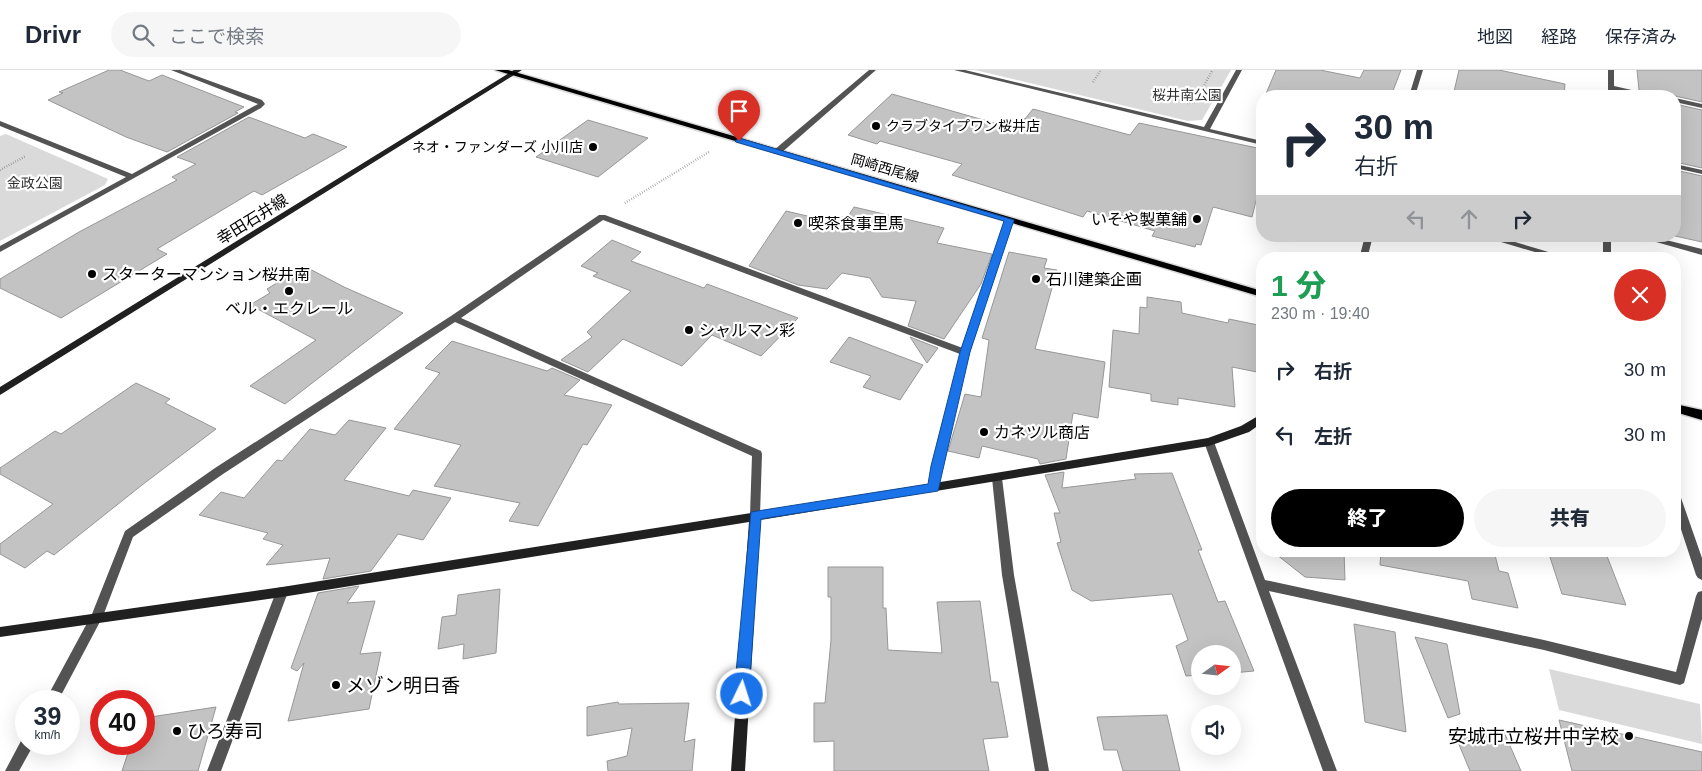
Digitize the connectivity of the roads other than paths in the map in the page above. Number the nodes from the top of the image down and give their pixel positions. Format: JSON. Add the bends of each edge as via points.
{"nodes":[{"id":1,"x":174,"y":70,"type":"edge"},
{"id":2,"x":499,"y":70,"type":"edge"},
{"id":3,"x":873,"y":70,"type":"edge"},
{"id":4,"x":957,"y":70,"type":"edge"},
{"id":5,"x":1239,"y":70,"type":"edge"},
{"id":6,"x":1420,"y":70,"type":"edge"},
{"id":7,"x":1611,"y":70,"type":"edge"},
{"id":8,"x":516,"y":72,"type":"edge"},
{"id":9,"x":1611,"y":87,"type":"joint"},
{"id":10,"x":1414,"y":90,"type":"edge"},
{"id":11,"x":1626,"y":90,"type":"edge"},
{"id":12,"x":1681,"y":101,"type":"edge"},
{"id":13,"x":1702,"y":106,"type":"edge"},
{"id":14,"x":2,"y":126,"type":"edge"},
{"id":15,"x":1206,"y":130,"type":"junction"},
{"id":16,"x":1256,"y":142,"type":"edge"},
{"id":17,"x":777,"y":152,"type":"junction"},
{"id":18,"x":1681,"y":167,"type":"edge"},
{"id":19,"x":1702,"y":172,"type":"edge"},
{"id":20,"x":133,"y":177,"type":"junction"},
{"id":21,"x":1009,"y":220,"type":"junction"},
{"id":22,"x":1507,"y":242,"type":"edge"},
{"id":23,"x":1663,"y":242,"type":"edge"},
{"id":24,"x":0,"y":249,"type":"edge"},
{"id":25,"x":1543,"y":252,"type":"edge"},
{"id":26,"x":1702,"y":252,"type":"edge"},
{"id":27,"x":1256,"y":292,"type":"edge"},
{"id":28,"x":454,"y":318,"type":"junction"},
{"id":29,"x":965,"y":352,"type":"junction"},
{"id":30,"x":0,"y":392,"type":"edge"},
{"id":31,"x":1681,"y":410,"type":"edge"},
{"id":32,"x":1702,"y":415,"type":"edge"},
{"id":33,"x":1256,"y":423,"type":"edge"},
{"id":34,"x":1210,"y":442,"type":"junction"},
{"id":35,"x":997,"y":478,"type":"junction"},
{"id":36,"x":934,"y":488,"type":"junction"},
{"id":37,"x":1681,"y":513,"type":"edge"},
{"id":38,"x":755,"y":515,"type":"junction"},
{"id":39,"x":1702,"y":575,"type":"edge"},
{"id":40,"x":1262,"y":584,"type":"junction"},
{"id":41,"x":282,"y":592,"type":"junction"},
{"id":42,"x":1702,"y":596,"type":"edge"},
{"id":43,"x":97,"y":616,"type":"junction"},
{"id":44,"x":0,"y":632,"type":"edge"},
{"id":45,"x":56,"y":690,"type":"edge"},
{"id":46,"x":21,"y":755,"type":"edge"},
{"id":47,"x":12,"y":771,"type":"edge"},
{"id":48,"x":214,"y":771,"type":"edge"},
{"id":49,"x":738,"y":771,"type":"edge"},
{"id":50,"x":1042,"y":771,"type":"edge"},
{"id":51,"x":1330,"y":771,"type":"edge"}],
"edges":[{"from":1,"to":20,"type":"street","via":[[262,104]]},
{"from":2,"to":8,"type":"main road","name":"岡崎西尾線"},
{"from":3,"to":17,"type":"street"},
{"from":4,"to":15,"type":"street"},
{"from":5,"to":15,"type":"street"},
{"from":6,"to":10,"type":"street"},
{"from":7,"to":9,"type":"street"},
{"from":8,"to":17,"type":"main road","name":"岡崎西尾線"},
{"from":8,"to":30,"type":"street","name":"幸田石井線"},
{"from":9,"to":11,"type":"street"},
{"from":12,"to":13,"type":"street"},
{"from":14,"to":20,"type":"street"},
{"from":15,"to":16,"type":"street"},
{"from":17,"to":21,"type":"main road","name":"岡崎西尾線"},
{"from":18,"to":19,"type":"street"},
{"from":20,"to":24,"type":"street"},
{"from":21,"to":27,"type":"main road","name":"岡崎西尾線"},
{"from":21,"to":29,"type":"street"},
{"from":22,"to":25,"type":"street"},
{"from":23,"to":26,"type":"street"},
{"from":28,"to":29,"type":"street","via":[[602,217]]},
{"from":28,"to":38,"type":"street","via":[[757,454]]},
{"from":28,"to":43,"type":"street","via":[[129,534]]},
{"from":29,"to":36,"type":"street","via":[[936,466]]},
{"from":31,"to":32,"type":"main road"},
{"from":33,"to":34,"type":"street"},
{"from":34,"to":35,"type":"street"},
{"from":34,"to":40,"type":"street"},
{"from":35,"to":36,"type":"street"},
{"from":35,"to":50,"type":"street","via":[[1008,575]]},
{"from":36,"to":38,"type":"street"},
{"from":37,"to":39,"type":"street"},
{"from":38,"to":41,"type":"street"},
{"from":38,"to":49,"type":"street"},
{"from":40,"to":42,"type":"street","via":[[1544,645],[1680,680]]},
{"from":40,"to":51,"type":"street"},
{"from":41,"to":43,"type":"street"},
{"from":41,"to":48,"type":"street"},
{"from":43,"to":44,"type":"street"},
{"from":43,"to":45,"type":"street"},
{"from":46,"to":47,"type":"street"}]}
